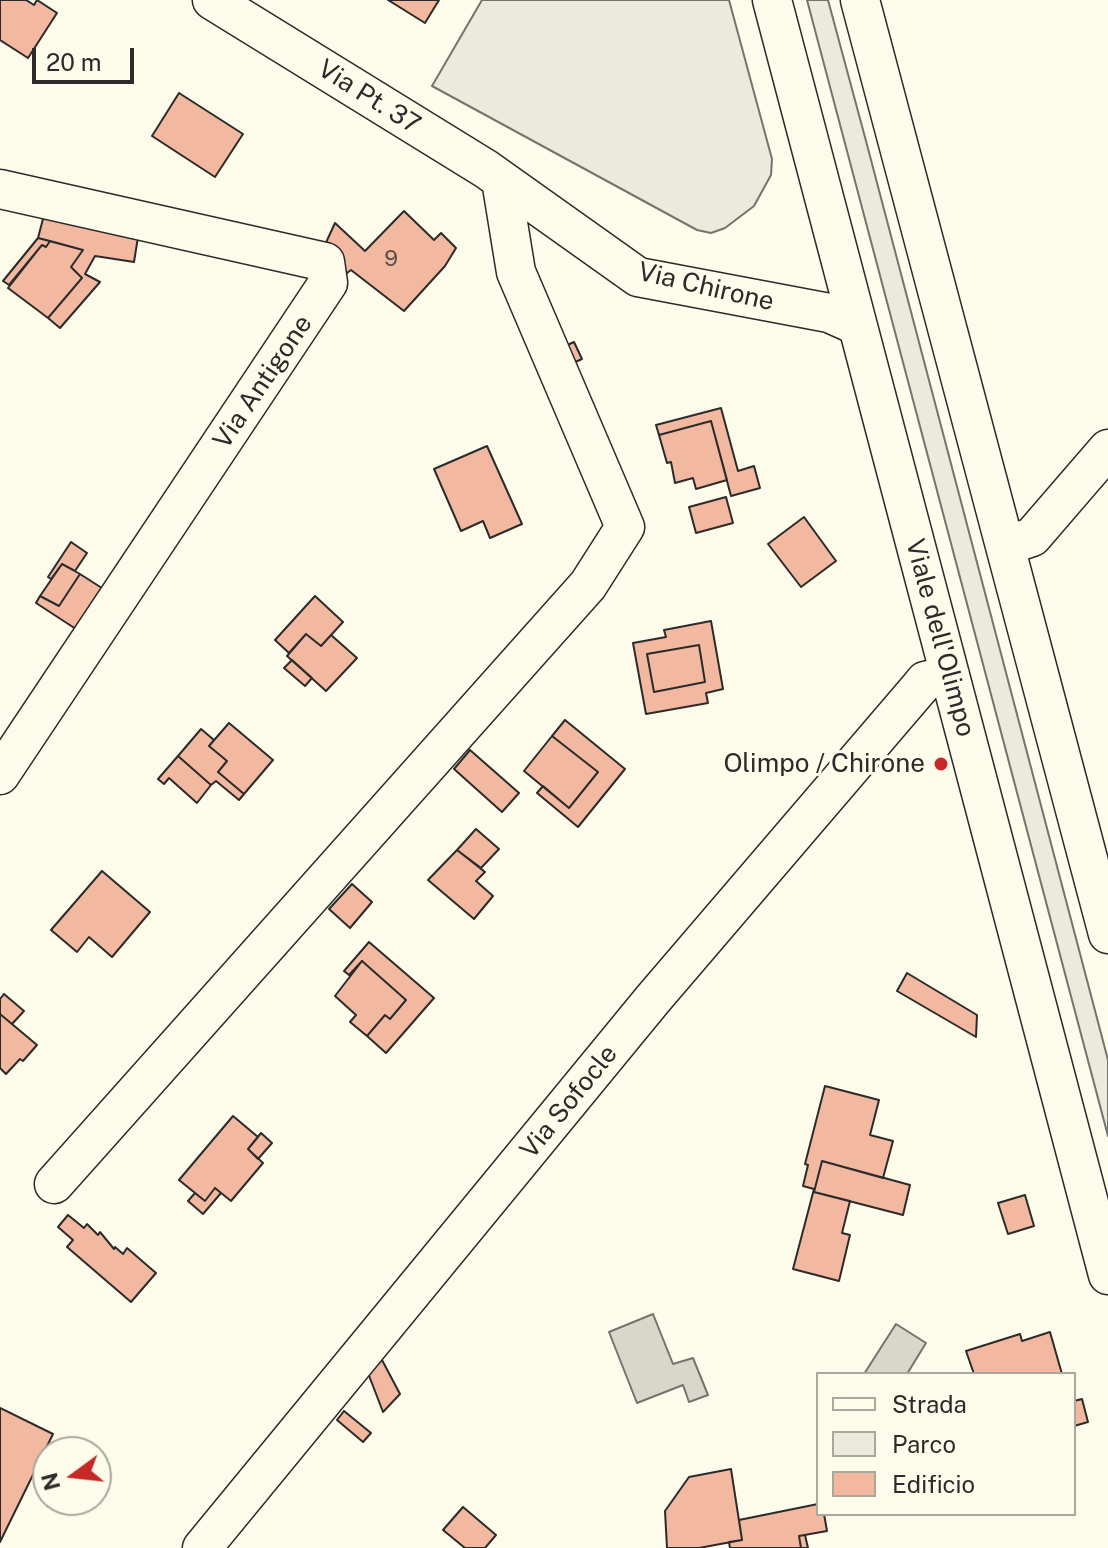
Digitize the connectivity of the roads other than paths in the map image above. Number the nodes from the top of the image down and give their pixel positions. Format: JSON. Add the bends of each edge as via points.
{"nodes":[{"id":1,"x":212,"y":0,"type":"edge"},
{"id":2,"x":772,"y":0,"type":"edge"},
{"id":3,"x":860,"y":0,"type":"edge"},
{"id":4,"x":494,"y":174,"type":"junction"},
{"id":5,"x":0,"y":189,"type":"edge"},
{"id":6,"x":858,"y":326,"type":"junction"},
{"id":7,"x":1108,"y":449,"type":"edge"},
{"id":8,"x":1005,"y":546,"type":"junction"},
{"id":9,"x":950,"y":675,"type":"junction"},
{"id":10,"x":0,"y":775,"type":"edge"},
{"id":11,"x":1108,"y":934,"type":"edge"},
{"id":12,"x":54,"y":1184,"type":"dead end"},
{"id":13,"x":1108,"y":1275,"type":"edge"},
{"id":14,"x":202,"y":1548,"type":"edge"}],
"edges":[{"from":1,"to":4,"type":"street","name":"Via Pt. 37"},
{"from":2,"to":6,"type":"street","name":"Viale dell'Olimpo"},
{"from":3,"to":8,"type":"street"},
{"from":4,"to":6,"type":"street","name":"Via Chirone","via":[[638,277],[829,313]]},
{"from":4,"to":12,"type":"street","via":[[516,272],[625,527],[588,585]]},
{"from":5,"to":10,"type":"street","name":"Via Antigone","via":[[325,262],[328,283]]},
{"from":6,"to":9,"type":"street","name":"Viale dell'Olimpo"},
{"from":7,"to":8,"type":"street","via":[[1032,537]]},
{"from":8,"to":11,"type":"street"},
{"from":9,"to":13,"type":"street","name":"Viale dell'Olimpo"},
{"from":9,"to":14,"type":"street","name":"Via Sofocle","via":[[925,681],[653,999]]}]}
